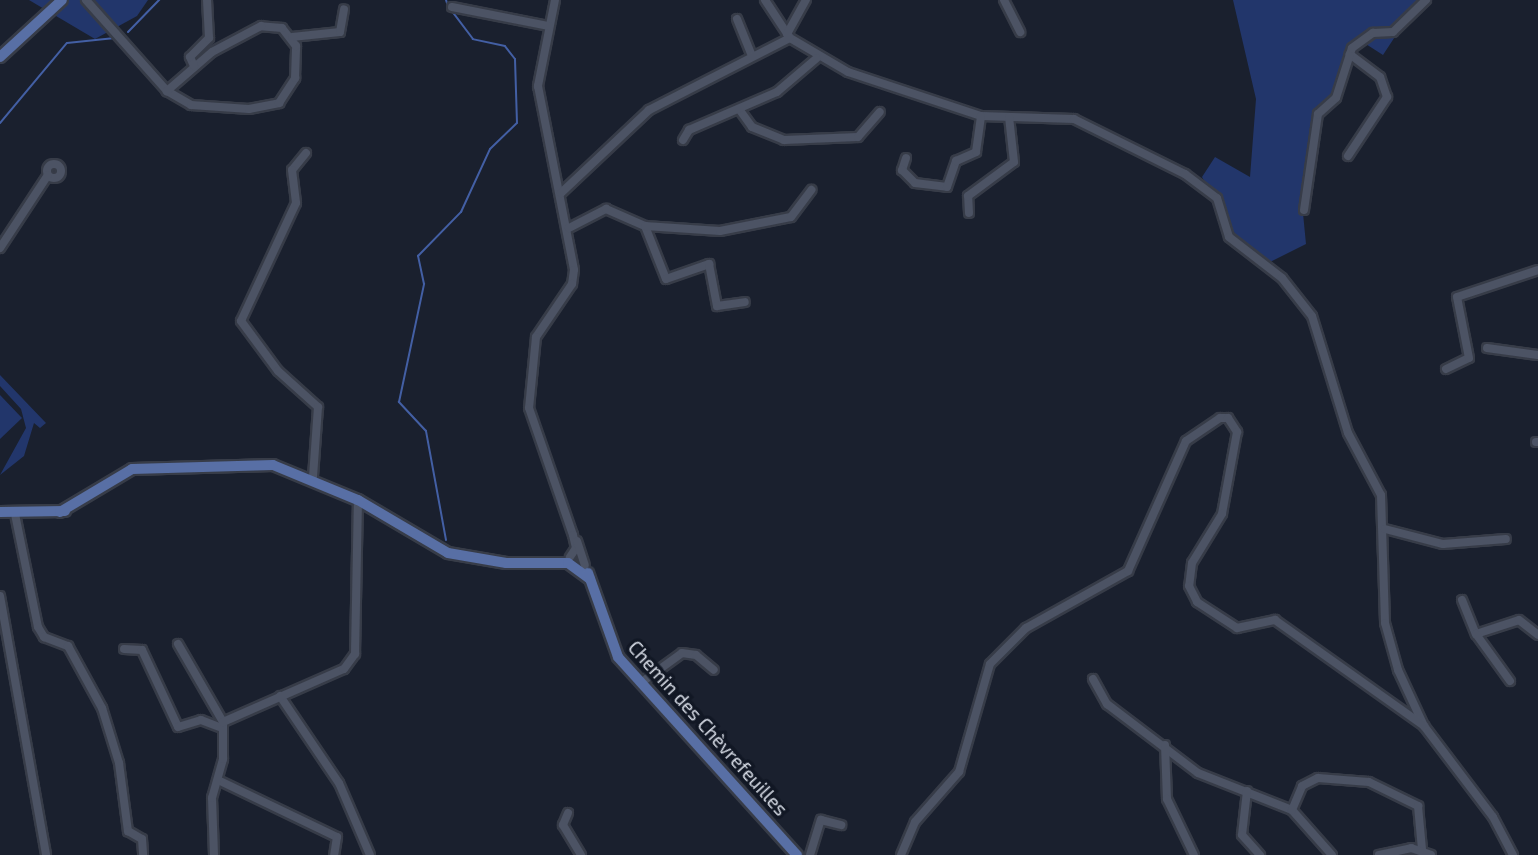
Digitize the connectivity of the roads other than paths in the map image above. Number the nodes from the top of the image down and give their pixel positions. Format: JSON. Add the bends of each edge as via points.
{"nodes":[{"id":1,"x":62,"y":0,"type":"edge"},
{"id":2,"x":86,"y":0,"type":"edge"},
{"id":3,"x":207,"y":0,"type":"edge"},
{"id":4,"x":555,"y":0,"type":"edge"},
{"id":5,"x":765,"y":0,"type":"edge"},
{"id":6,"x":806,"y":0,"type":"edge"},
{"id":7,"x":1004,"y":0,"type":"edge"},
{"id":8,"x":1426,"y":0,"type":"edge"},
{"id":9,"x":452,"y":8,"type":"dead end"},
{"id":10,"x":344,"y":9,"type":"dead end"},
{"id":11,"x":737,"y":19,"type":"dead end"},
{"id":12,"x":549,"y":26,"type":"junction"},
{"id":13,"x":1020,"y":32,"type":"dead end"},
{"id":14,"x":788,"y":36,"type":"junction"},
{"id":15,"x":292,"y":37,"type":"junction"},
{"id":16,"x":1350,"y":54,"type":"junction"},
{"id":17,"x":752,"y":56,"type":"junction"},
{"id":18,"x":0,"y":57,"type":"edge"},
{"id":19,"x":817,"y":58,"type":"junction"},
{"id":20,"x":194,"y":66,"type":"junction"},
{"id":21,"x":167,"y":91,"type":"junction"},
{"id":22,"x":739,"y":109,"type":"junction"},
{"id":23,"x":880,"y":111,"type":"dead end"},
{"id":24,"x":981,"y":116,"type":"junction"},
{"id":25,"x":1009,"y":117,"type":"junction"},
{"id":26,"x":683,"y":140,"type":"dead end"},
{"id":27,"x":306,"y":153,"type":"dead end"},
{"id":28,"x":1348,"y":156,"type":"dead end"},
{"id":29,"x":906,"y":158,"type":"dead end"},
{"id":30,"x":48,"y":175,"type":"dead end"},
{"id":31,"x":811,"y":190,"type":"dead end"},
{"id":32,"x":561,"y":193,"type":"junction"},
{"id":33,"x":1304,"y":210,"type":"dead end"},
{"id":34,"x":969,"y":214,"type":"dead end"},
{"id":35,"x":645,"y":226,"type":"junction"},
{"id":36,"x":569,"y":228,"type":"junction"},
{"id":37,"x":0,"y":247,"type":"edge"},
{"id":38,"x":1538,"y":270,"type":"edge"},
{"id":39,"x":745,"y":302,"type":"dead end"},
{"id":40,"x":1487,"y":348,"type":"dead end"},
{"id":41,"x":1538,"y":355,"type":"edge"},
{"id":42,"x":1446,"y":369,"type":"dead end"},
{"id":43,"x":313,"y":477,"type":"junction"},
{"id":44,"x":358,"y":500,"type":"junction"},
{"id":45,"x":0,"y":512,"type":"edge"},
{"id":46,"x":15,"y":514,"type":"junction"},
{"id":47,"x":1385,"y":530,"type":"junction"},
{"id":48,"x":573,"y":535,"type":"junction"},
{"id":49,"x":1506,"y":539,"type":"dead end"},
{"id":50,"x":501,"y":561,"type":"junction"},
{"id":51,"x":579,"y":563,"type":"junction"},
{"id":52,"x":0,"y":596,"type":"edge"},
{"id":53,"x":1462,"y":600,"type":"dead end"},
{"id":54,"x":1476,"y":634,"type":"junction"},
{"id":55,"x":1538,"y":635,"type":"edge"},
{"id":56,"x":178,"y":644,"type":"dead end"},
{"id":57,"x":124,"y":649,"type":"dead end"},
{"id":58,"x":714,"y":670,"type":"dead end"},
{"id":59,"x":1093,"y":679,"type":"dead end"},
{"id":60,"x":1510,"y":681,"type":"dead end"},
{"id":61,"x":642,"y":682,"type":"junction"},
{"id":62,"x":280,"y":696,"type":"junction"},
{"id":63,"x":223,"y":725,"type":"junction"},
{"id":64,"x":1424,"y":726,"type":"junction"},
{"id":65,"x":1166,"y":745,"type":"junction"},
{"id":66,"x":218,"y":780,"type":"junction"},
{"id":67,"x":1247,"y":791,"type":"junction"},
{"id":68,"x":1292,"y":810,"type":"junction"},
{"id":69,"x":568,"y":813,"type":"dead end"},
{"id":70,"x":841,"y":825,"type":"dead end"},
{"id":71,"x":1422,"y":849,"type":"junction"},
{"id":72,"x":46,"y":855,"type":"edge"},
{"id":73,"x":143,"y":855,"type":"edge"},
{"id":74,"x":214,"y":855,"type":"edge"},
{"id":75,"x":334,"y":855,"type":"edge"},
{"id":76,"x":370,"y":855,"type":"edge"},
{"id":77,"x":581,"y":855,"type":"edge"},
{"id":78,"x":797,"y":855,"type":"edge"},
{"id":79,"x":810,"y":855,"type":"edge"},
{"id":80,"x":901,"y":855,"type":"edge"},
{"id":81,"x":1194,"y":855,"type":"edge"},
{"id":82,"x":1260,"y":855,"type":"edge"},
{"id":83,"x":1332,"y":855,"type":"edge"},
{"id":84,"x":1378,"y":855,"type":"edge"},
{"id":85,"x":1431,"y":855,"type":"edge"},
{"id":86,"x":1513,"y":855,"type":"edge"}],
"edges":[{"from":1,"to":18,"type":"main road"},
{"from":2,"to":21,"type":"street"},
{"from":3,"to":20,"type":"street","via":[[209,38],[190,57]]},
{"from":4,"to":12,"type":"street"},
{"from":5,"to":14,"type":"street"},
{"from":6,"to":14,"type":"street"},
{"from":7,"to":13,"type":"street"},
{"from":8,"to":16,"type":"street","via":[[1394,32],[1373,33]]},
{"from":9,"to":12,"type":"street"},
{"from":10,"to":15,"type":"street","via":[[340,32]]},
{"from":11,"to":17,"type":"street"},
{"from":12,"to":32,"type":"street","via":[[538,86]]},
{"from":14,"to":17,"type":"street"},
{"from":14,"to":19,"type":"street"},
{"from":15,"to":20,"type":"street","via":[[261,26]]},
{"from":15,"to":21,"type":"street","via":[[295,78],[279,103],[206,108]]},
{"from":16,"to":28,"type":"street","via":[[1380,77],[1387,97]]},
{"from":16,"to":33,"type":"street","via":[[1336,98],[1318,114]]},
{"from":17,"to":32,"type":"street","via":[[649,110]]},
{"from":19,"to":22,"type":"street","via":[[777,92]]},
{"from":19,"to":24,"type":"street"},
{"from":20,"to":21,"type":"street"},
{"from":22,"to":23,"type":"street","via":[[752,127],[783,140],[858,137]]},
{"from":22,"to":26,"type":"street","via":[[690,130]]},
{"from":24,"to":25,"type":"street"},
{"from":24,"to":29,"type":"street","via":[[976,152],[956,161],[947,187],[915,183],[902,170]]},
{"from":25,"to":34,"type":"street","via":[[1014,162],[968,196]]},
{"from":25,"to":47,"type":"street","via":[[1059,116],[1100,128],[1217,198],[1229,237],[1282,278],[1312,316],[1351,440],[1381,495]]},
{"from":27,"to":43,"type":"street","via":[[292,170],[296,203],[241,321],[278,371],[318,407]]},
{"from":30,"to":37,"type":"street"},
{"from":31,"to":35,"type":"street","via":[[791,217],[698,234]]},
{"from":32,"to":36,"type":"street"},
{"from":35,"to":36,"type":"street","via":[[606,209]]},
{"from":35,"to":39,"type":"street","via":[[666,279],[709,264],[717,306]]},
{"from":36,"to":48,"type":"street","via":[[572,284],[536,337],[529,408]]},
{"from":38,"to":42,"type":"street","via":[[1460,293],[1469,358]]},
{"from":40,"to":41,"type":"street"},
{"from":43,"to":44,"type":"main road"},
{"from":43,"to":46,"type":"main road","via":[[254,463],[140,470],[60,512]]},
{"from":44,"to":50,"type":"main road","via":[[442,550]]},
{"from":44,"to":62,"type":"street","via":[[355,654],[344,669]]},
{"from":45,"to":46,"type":"main road"},
{"from":46,"to":73,"type":"street","via":[[38,627],[44,637],[68,646],[102,708],[119,763],[128,831],[142,839]]},
{"from":47,"to":49,"type":"street","via":[[1443,544]]},
{"from":47,"to":64,"type":"street","via":[[1385,623]]},
{"from":48,"to":51,"type":"street"},
{"from":48,"to":51,"type":"street"},
{"from":50,"to":51,"type":"main road"},
{"from":50,"to":51,"type":"main road"},
{"from":51,"to":61,"type":"main road","name":"Chemin des Chèvrefeuilles","via":[[590,579],[612,645]]},
{"from":52,"to":72,"type":"street"},
{"from":53,"to":54,"type":"street"},
{"from":54,"to":55,"type":"street","via":[[1519,620]]},
{"from":54,"to":60,"type":"street"},
{"from":56,"to":63,"type":"street"},
{"from":57,"to":63,"type":"street","via":[[142,650],[178,727],[201,720]]},
{"from":58,"to":61,"type":"street","via":[[696,655],[682,653]]},
{"from":59,"to":65,"type":"street","via":[[1107,704]]},
{"from":61,"to":78,"type":"main road","name":"Chemin des Chèvrefeuilles"},
{"from":62,"to":63,"type":"street"},
{"from":62,"to":76,"type":"street","via":[[340,783]]},
{"from":63,"to":66,"type":"street"},
{"from":64,"to":80,"type":"street","via":[[1275,620],[1237,628],[1197,602],[1189,586],[1192,563],[1222,514],[1237,432],[1228,418],[1220,418],[1186,441],[1128,571],[1026,628],[990,664],[959,772],[915,822]]},
{"from":64,"to":86,"type":"street","via":[[1493,817]]},
{"from":65,"to":67,"type":"street","via":[[1198,773]]},
{"from":65,"to":81,"type":"street","via":[[1167,799]]},
{"from":66,"to":74,"type":"street","via":[[212,798]]},
{"from":66,"to":75,"type":"street","via":[[337,837]]},
{"from":67,"to":68,"type":"street"},
{"from":67,"to":82,"type":"street","via":[[1242,835]]},
{"from":68,"to":71,"type":"street","via":[[1302,786],[1318,778],[1369,782],[1418,806]]},
{"from":68,"to":83,"type":"street"},
{"from":69,"to":77,"type":"street","via":[[563,825]]},
{"from":70,"to":79,"type":"street","via":[[821,821]]},
{"from":71,"to":84,"type":"street"},
{"from":71,"to":85,"type":"street"}]}
